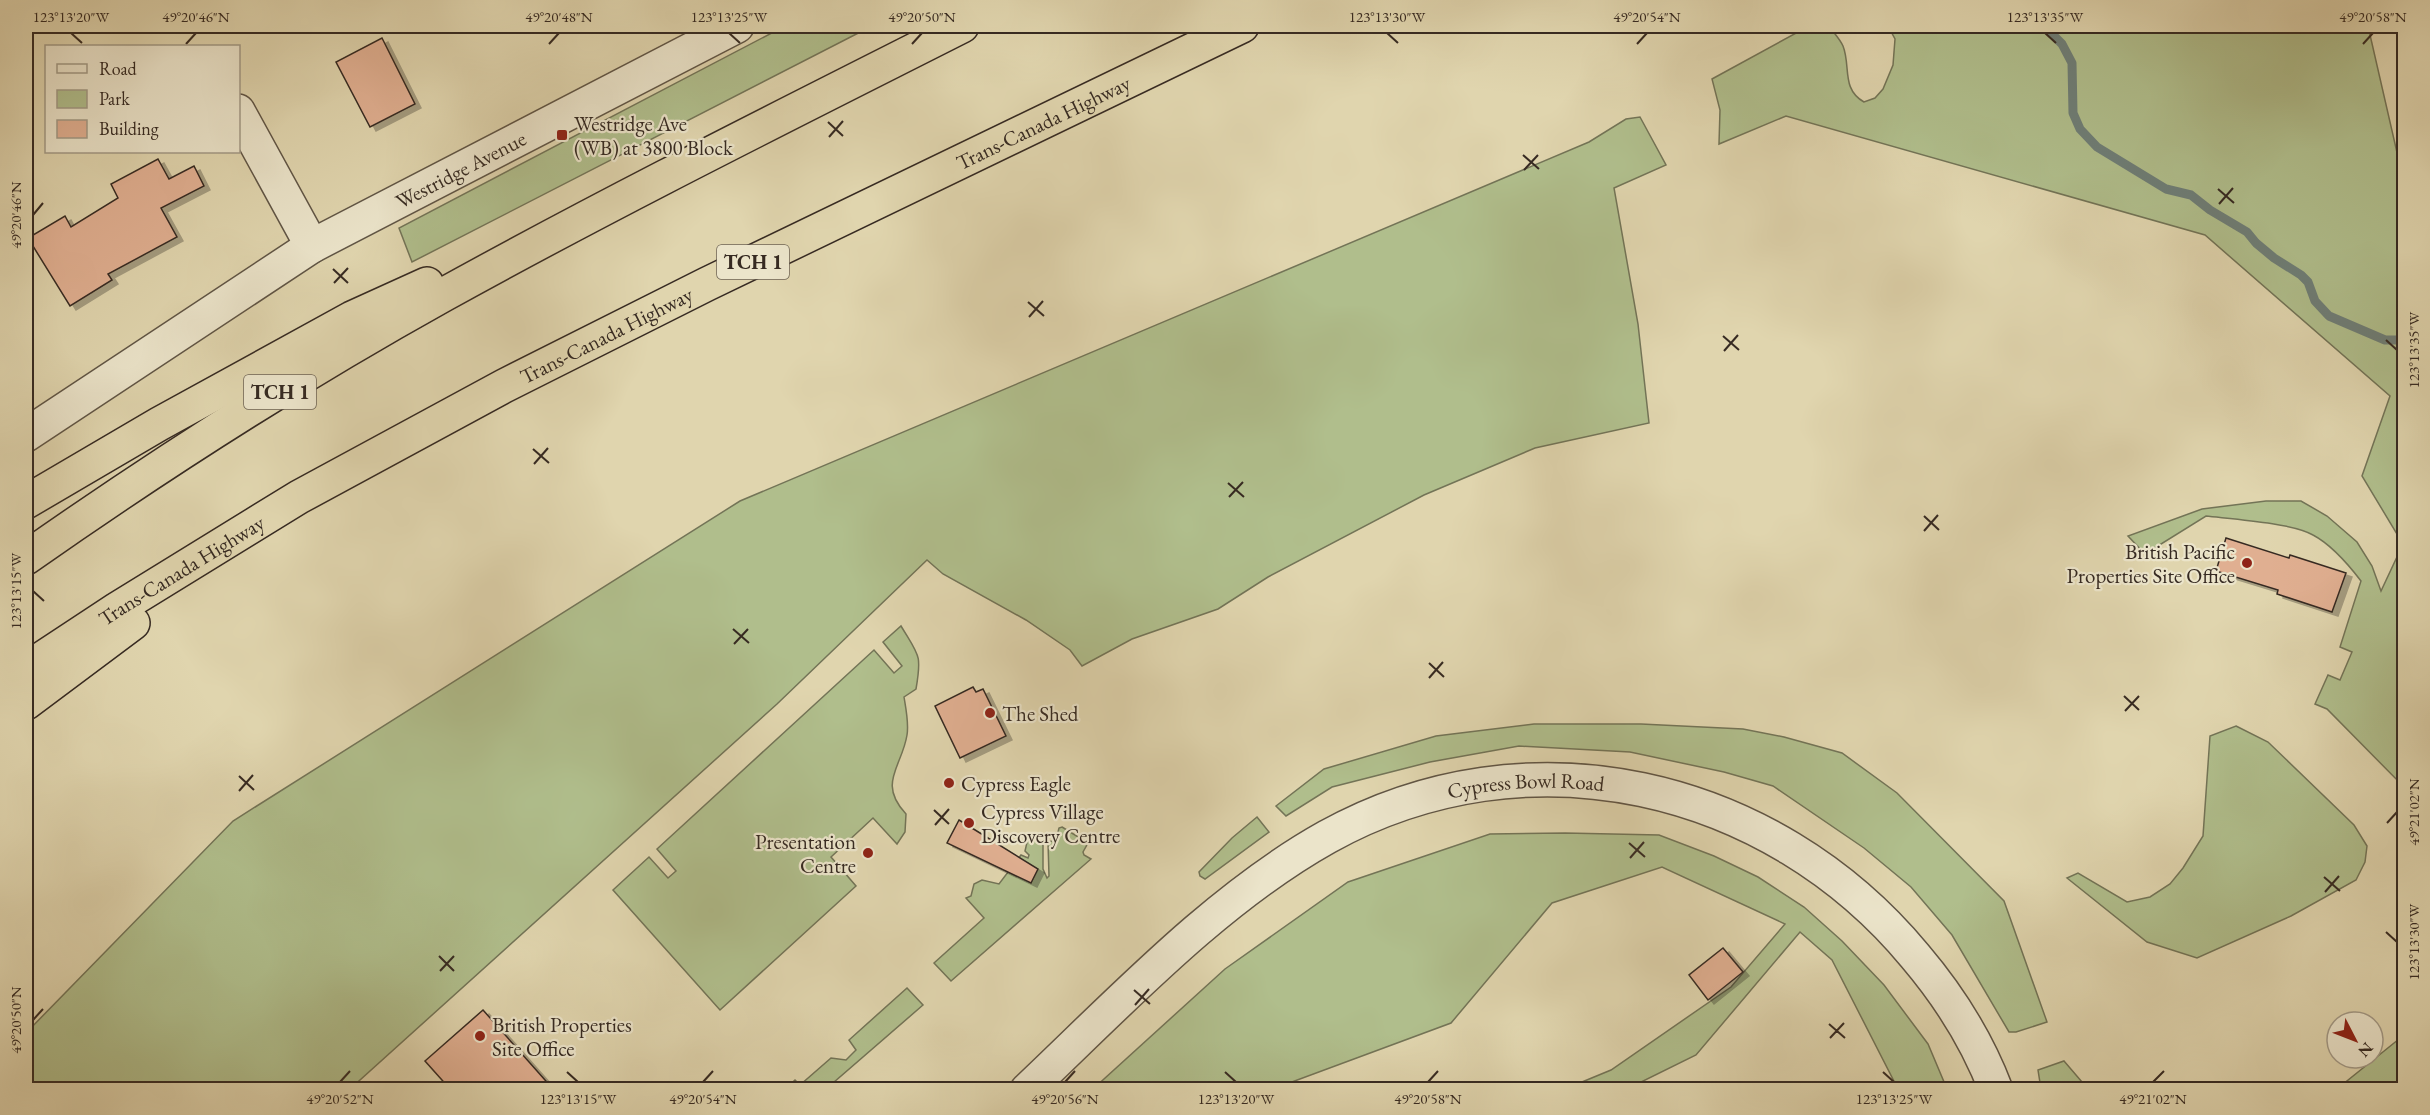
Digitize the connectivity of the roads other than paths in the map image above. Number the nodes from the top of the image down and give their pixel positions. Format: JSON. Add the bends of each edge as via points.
{"nodes":[{"id":1,"x":737,"y":26,"type":"edge"},
{"id":2,"x":962,"y":26,"type":"edge"},
{"id":3,"x":1242,"y":26,"type":"edge"},
{"id":4,"x":240,"y":115,"type":"edge"},
{"id":5,"x":544,"y":240,"type":"junction"},
{"id":6,"x":312,"y":246,"type":"junction"},
{"id":7,"x":26,"y":435,"type":"edge"},
{"id":8,"x":299,"y":497,"type":"junction"},
{"id":9,"x":26,"y":502,"type":"edge"},
{"id":10,"x":26,"y":558,"type":"edge"},
{"id":11,"x":26,"y":669,"type":"edge"},
{"id":12,"x":26,"y":703,"type":"edge"},
{"id":13,"x":1027,"y":1089,"type":"edge"},
{"id":14,"x":1996,"y":1089,"type":"edge"}],
"edges":[{"from":1,"to":6,"type":"street","name":"Westridge Avenue"},
{"from":2,"to":5,"type":"highway","number":"TCH 1"},
{"from":3,"to":8,"type":"highway","name":"Trans-Canada Highway","number":"TCH 1","via":[[603,335]]},
{"from":4,"to":6,"type":"street"},
{"from":5,"to":9,"type":"highway","via":[[410,291],[352,318]]},
{"from":5,"to":10,"type":"highway","number":"TCH 1","via":[[249,410]]},
{"from":6,"to":7,"type":"street","name":"Westridge Avenue"},
{"from":8,"to":11,"type":"highway","name":"Trans-Canada Highway","number":"TCH 1"},
{"from":8,"to":12,"type":"highway"},
{"from":13,"to":14,"type":"street","name":"Cypress Bowl Road","via":[[1179,947],[1278,868],[1327,837],[1428,795],[1482,784],[1543,779],[1652,790],[1708,807],[1760,829],[1809,858],[1855,893],[1896,932],[1933,977],[1963,1020]]}]}
